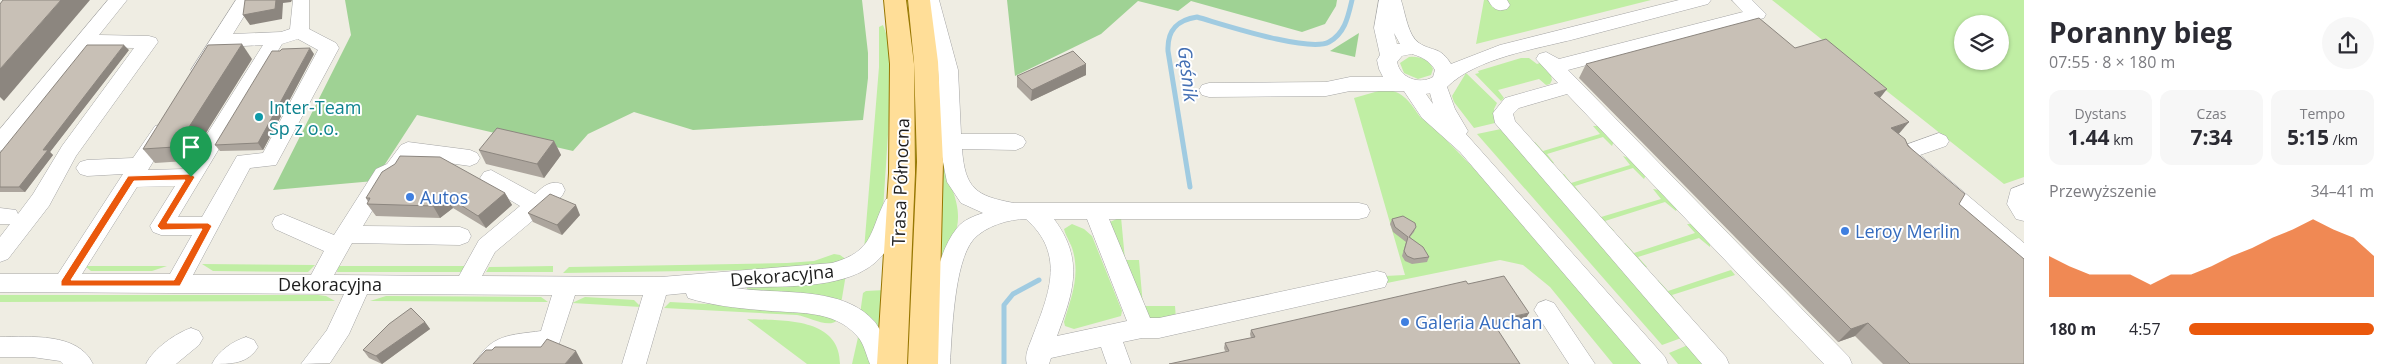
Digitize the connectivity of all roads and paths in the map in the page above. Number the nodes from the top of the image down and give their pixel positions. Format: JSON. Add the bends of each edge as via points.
{"nodes":[{"id":1,"x":118,"y":0,"type":"edge"},
{"id":2,"x":245,"y":0,"type":"edge"},
{"id":3,"x":896,"y":0,"type":"edge"},
{"id":4,"x":919,"y":0,"type":"edge"},
{"id":5,"x":930,"y":0,"type":"edge"},
{"id":6,"x":1388,"y":0,"type":"edge"},
{"id":7,"x":1392,"y":0,"type":"edge"},
{"id":8,"x":1702,"y":0,"type":"edge"},
{"id":9,"x":1741,"y":0,"type":"edge"},
{"id":10,"x":301,"y":2,"type":"dead end"},
{"id":11,"x":298,"y":32,"type":"junction"},
{"id":12,"x":276,"y":39,"type":"junction"},
{"id":13,"x":84,"y":41,"type":"junction"},
{"id":14,"x":220,"y":41,"type":"junction"},
{"id":15,"x":1532,"y":44,"type":"junction"},
{"id":16,"x":1507,"y":50,"type":"junction"},
{"id":17,"x":1421,"y":51,"type":"junction"},
{"id":18,"x":1389,"y":57,"type":"junction"},
{"id":19,"x":1555,"y":67,"type":"junction"},
{"id":20,"x":1441,"y":80,"type":"junction"},
{"id":21,"x":193,"y":82,"type":"edge"},
{"id":22,"x":1350,"y":84,"type":"junction"},
{"id":23,"x":1406,"y":84,"type":"junction"},
{"id":24,"x":1571,"y":86,"type":"junction"},
{"id":25,"x":1209,"y":90,"type":"dead end"},
{"id":26,"x":172,"y":116,"type":"edge"},
{"id":27,"x":0,"y":118,"type":"edge"},
{"id":28,"x":21,"y":118,"type":"junction"},
{"id":29,"x":951,"y":141,"type":"junction"},
{"id":30,"x":1939,"y":141,"type":"dead end"},
{"id":31,"x":1016,"y":142,"type":"dead end"},
{"id":32,"x":0,"y":143,"type":"edge"},
{"id":33,"x":1467,"y":147,"type":"junction"},
{"id":34,"x":470,"y":158,"type":"dead end"},
{"id":35,"x":86,"y":168,"type":"dead end"},
{"id":36,"x":136,"y":172,"type":"junction"},
{"id":37,"x":902,"y":173,"type":"junction"},
{"id":38,"x":191,"y":177,"type":"junction"},
{"id":39,"x":491,"y":178,"type":"dead end"},
{"id":40,"x":554,"y":190,"type":"dead end"},
{"id":41,"x":2024,"y":192,"type":"edge"},
{"id":42,"x":964,"y":194,"type":"junction"},
{"id":43,"x":536,"y":205,"type":"junction"},
{"id":44,"x":1023,"y":211,"type":"junction"},
{"id":45,"x":1095,"y":211,"type":"junction"},
{"id":46,"x":1359,"y":211,"type":"dead end"},
{"id":47,"x":2024,"y":213,"type":"edge"},
{"id":48,"x":283,"y":223,"type":"dead end"},
{"id":49,"x":208,"y":226,"type":"junction"},
{"id":50,"x":965,"y":234,"type":"junction"},
{"id":51,"x":460,"y":236,"type":"dead end"},
{"id":52,"x":342,"y":241,"type":"junction"},
{"id":53,"x":0,"y":253,"type":"edge"},
{"id":54,"x":2024,"y":256,"type":"edge"},
{"id":55,"x":1378,"y":280,"type":"dead end"},
{"id":56,"x":0,"y":283,"type":"edge"},
{"id":57,"x":64,"y":283,"type":"junction"},
{"id":58,"x":177,"y":283,"type":"junction"},
{"id":59,"x":318,"y":284,"type":"junction"},
{"id":60,"x":360,"y":284,"type":"junction"},
{"id":61,"x":466,"y":284,"type":"junction"},
{"id":62,"x":567,"y":285,"type":"junction"},
{"id":63,"x":659,"y":286,"type":"junction"},
{"id":64,"x":1546,"y":310,"type":"dead end"},
{"id":65,"x":1142,"y":328,"type":"junction"},
{"id":66,"x":1108,"y":335,"type":"junction"},
{"id":67,"x":191,"y":338,"type":"dead end"},
{"id":68,"x":0,"y":347,"type":"edge"},
{"id":69,"x":246,"y":347,"type":"dead end"},
{"id":70,"x":1039,"y":357,"type":"edge"},
{"id":71,"x":81,"y":364,"type":"edge"},
{"id":72,"x":158,"y":364,"type":"edge"},
{"id":73,"x":224,"y":364,"type":"edge"},
{"id":74,"x":312,"y":364,"type":"edge"},
{"id":75,"x":487,"y":364,"type":"edge"},
{"id":76,"x":634,"y":364,"type":"edge"},
{"id":77,"x":882,"y":364,"type":"edge"},
{"id":78,"x":892,"y":364,"type":"edge"},
{"id":79,"x":923,"y":364,"type":"edge"},
{"id":80,"x":938,"y":364,"type":"edge"},
{"id":81,"x":1119,"y":364,"type":"edge"},
{"id":82,"x":1583,"y":364,"type":"edge"},
{"id":83,"x":1656,"y":364,"type":"edge"},
{"id":84,"x":1717,"y":364,"type":"edge"},
{"id":85,"x":1840,"y":364,"type":"edge"}],
"edges":[{"from":1,"to":13,"type":"street"},
{"from":2,"to":14,"type":"street"},
{"from":3,"to":37,"type":"main road","name":"Trasa Północna","via":[[902,64]]},
{"from":4,"to":79,"type":"main road","name":"Trasa Północna","via":[[926,62],[930,162]]},
{"from":5,"to":29,"type":"street","via":[[948,71]]},
{"from":6,"to":18,"type":"street","via":[[1383,28]]},
{"from":7,"to":17,"type":"street","via":[[1400,28]]},
{"from":8,"to":15,"type":"street"},
{"from":9,"to":19,"type":"street","via":[[1757,14]]},
{"from":10,"to":11,"type":"street"},
{"from":11,"to":12,"type":"street"},
{"from":11,"to":49,"type":"street","via":[[329,48],[268,160],[244,160]]},
{"from":12,"to":14,"type":"street"},
{"from":12,"to":38,"type":"street"},
{"from":13,"to":28,"type":"street"},
{"from":13,"to":53,"type":"street","via":[[149,42],[69,151],[41,200]]},
{"from":14,"to":21,"type":"street"},
{"from":15,"to":16,"type":"street"},
{"from":15,"to":19,"type":"street"},
{"from":16,"to":17,"type":"street","via":[[1458,54]]},
{"from":16,"to":20,"type":"street","via":[[1466,65]]},
{"from":17,"to":18,"type":"street","via":[[1396,51]]},
{"from":17,"to":20,"type":"street","via":[[1442,64]]},
{"from":18,"to":22,"type":"street","via":[[1377,71]]},
{"from":18,"to":23,"type":"street","via":[[1390,72]]},
{"from":19,"to":24,"type":"street"},
{"from":20,"to":23,"type":"street","via":[[1429,87]]},
{"from":20,"to":33,"type":"street","via":[[1444,110]]},
{"from":22,"to":23,"type":"street"},
{"from":22,"to":25,"type":"street","via":[[1326,89]]},
{"from":23,"to":33,"type":"street","via":[[1429,113]]},
{"from":24,"to":84,"type":"street","via":[[1512,103],[1503,113],[1505,123]]},
{"from":24,"to":85,"type":"street"},
{"from":26,"to":36,"type":"street"},
{"from":27,"to":28,"type":"street"},
{"from":28,"to":32,"type":"street"},
{"from":29,"to":31,"type":"street"},
{"from":29,"to":42,"type":"street","via":[[955,175]]},
{"from":30,"to":54,"type":"street","via":[[1904,153]]},
{"from":33,"to":83,"type":"street"},
{"from":34,"to":52,"type":"street","via":[[408,150],[394,170],[383,175]]},
{"from":35,"to":36,"type":"lane"},
{"from":36,"to":38,"type":"street"},
{"from":36,"to":57,"type":"street"},
{"from":37,"to":63,"type":"street","name":"Dekoracyjna","via":[[887,227],[870,254],[851,266],[809,275]]},
{"from":37,"to":78,"type":"main road","name":"Trasa Północna"},
{"from":38,"to":49,"type":"street","via":[[161,226]]},
{"from":39,"to":43,"type":"street"},
{"from":40,"to":43,"type":"street"},
{"from":41,"to":47,"type":"street","via":[[2019,195],[2018,204]]},
{"from":42,"to":44,"type":"street","via":[[977,202]]},
{"from":42,"to":50,"type":"street"},
{"from":43,"to":61,"type":"street","via":[[487,246]]},
{"from":44,"to":45,"type":"street"},
{"from":44,"to":50,"type":"street","via":[[990,219]]},
{"from":44,"to":70,"type":"street","via":[[1043,220],[1056,242],[1063,266],[1061,292]]},
{"from":45,"to":46,"type":"street"},
{"from":45,"to":65,"type":"street"},
{"from":48,"to":52,"type":"street"},
{"from":49,"to":58,"type":"street"},
{"from":50,"to":80,"type":"street","via":[[955,250],[950,271]]},
{"from":51,"to":52,"type":"street"},
{"from":52,"to":59,"type":"street"},
{"from":55,"to":65,"type":"street","via":[[1159,328]]},
{"from":56,"to":57,"type":"street","name":"Dekoracyjna"},
{"from":57,"to":58,"type":"street","name":"Dekoracyjna"},
{"from":58,"to":59,"type":"street","name":"Dekoracyjna"},
{"from":59,"to":60,"type":"street","name":"Dekoracyjna"},
{"from":60,"to":61,"type":"street","name":"Dekoracyjna"},
{"from":60,"to":74,"type":"street","via":[[342,325],[324,354]]},
{"from":61,"to":62,"type":"street","name":"Dekoracyjna"},
{"from":62,"to":63,"type":"street","name":"Dekoracyjna"},
{"from":62,"to":75,"type":"street","via":[[550,340],[502,346]]},
{"from":63,"to":76,"type":"street"},
{"from":63,"to":77,"type":"street","name":"Dekoracyjna","via":[[830,308],[852,317],[867,330]]},
{"from":64,"to":82,"type":"street"},
{"from":65,"to":66,"type":"street"},
{"from":66,"to":70,"type":"street"},
{"from":66,"to":81,"type":"street"},
{"from":67,"to":72,"type":"street"},
{"from":68,"to":71,"type":"street","via":[[66,352]]},
{"from":69,"to":73,"type":"street"}]}
